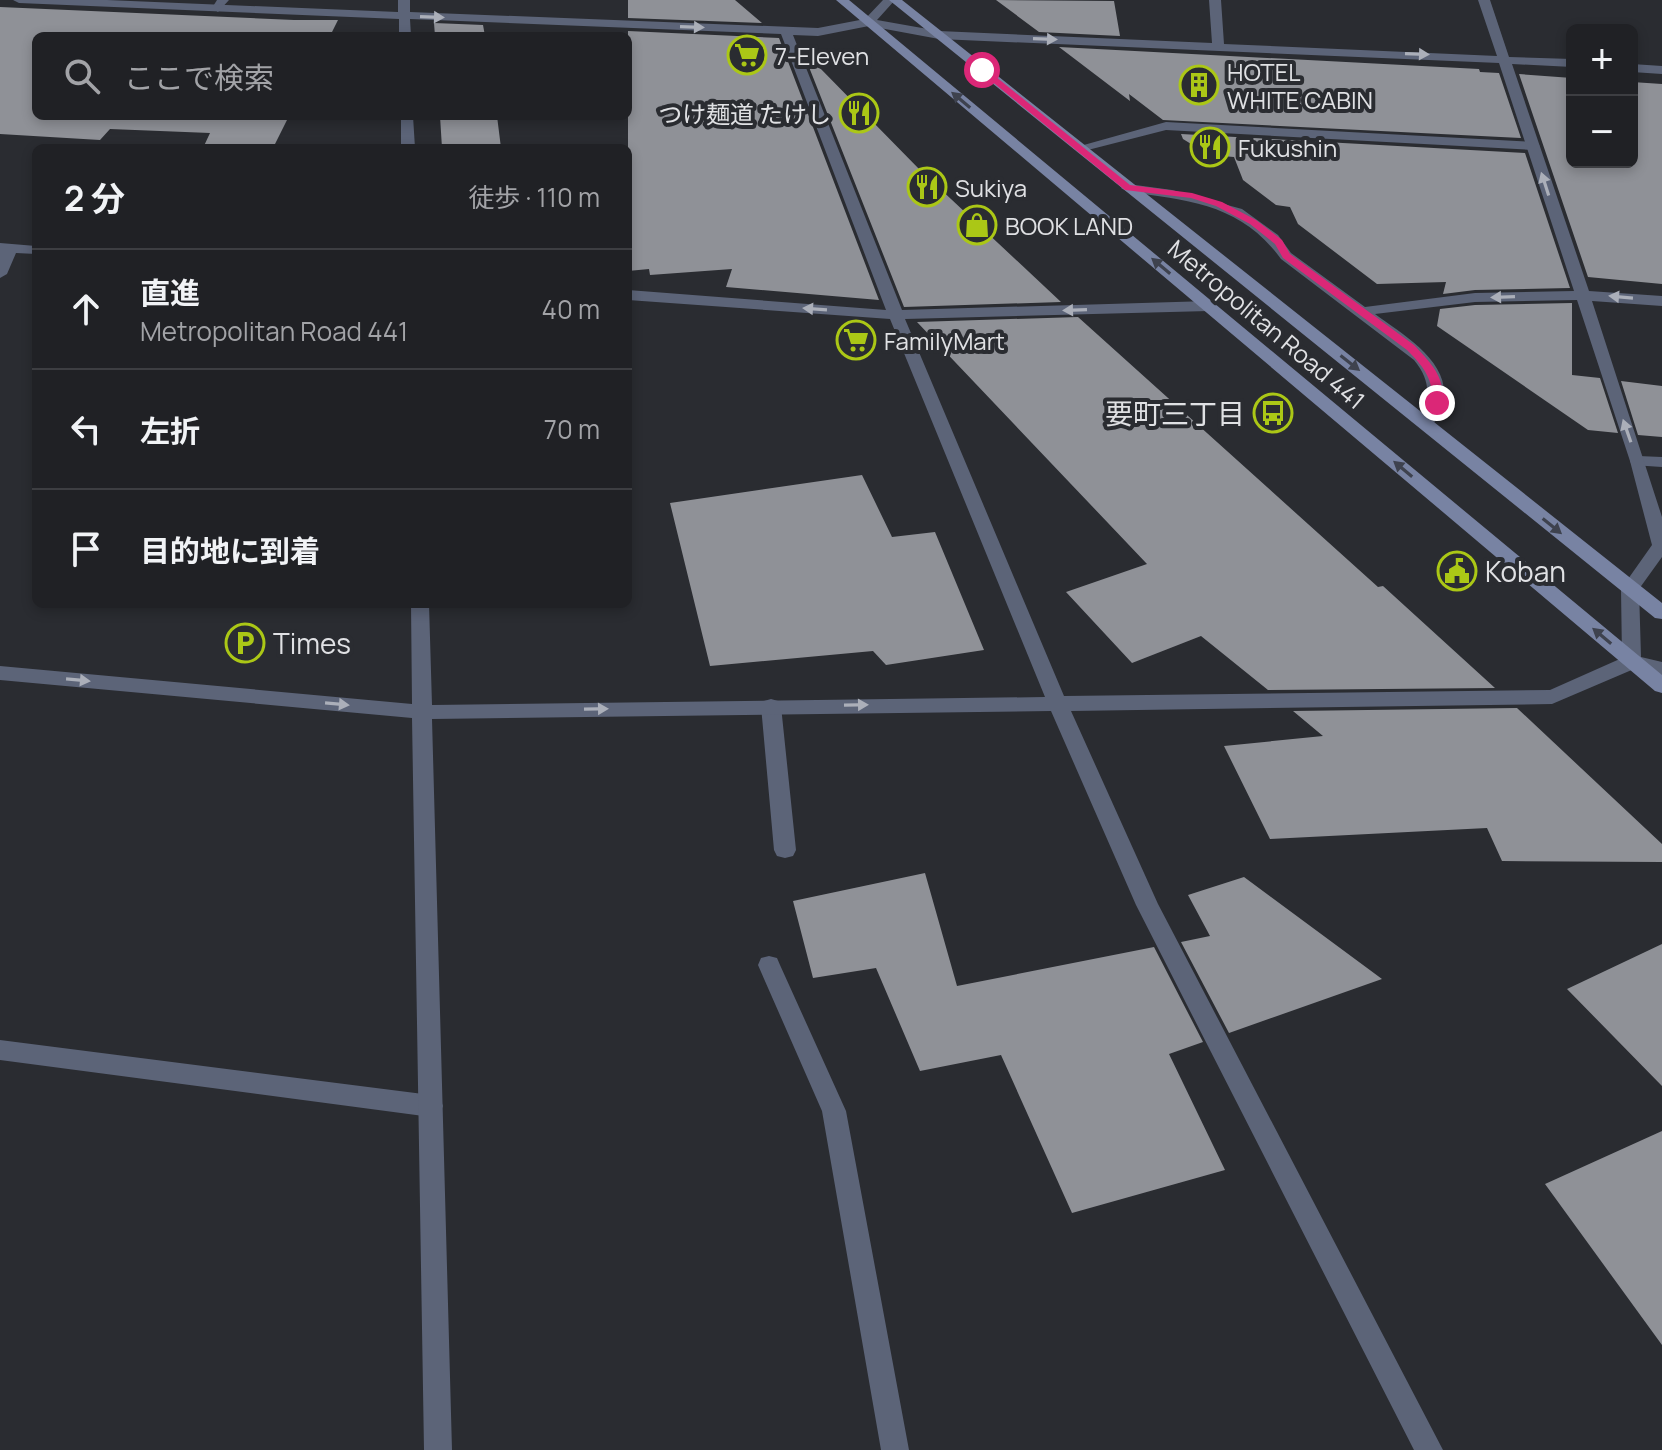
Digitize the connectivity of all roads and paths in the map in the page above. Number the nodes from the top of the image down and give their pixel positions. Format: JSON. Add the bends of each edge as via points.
{"nodes":[{"id":1,"x":19,"y":0,"type":"edge"},
{"id":2,"x":404,"y":0,"type":"edge"},
{"id":3,"x":842,"y":0,"type":"edge"},
{"id":4,"x":892,"y":0,"type":"edge"},
{"id":5,"x":1215,"y":0,"type":"edge"},
{"id":6,"x":1484,"y":0,"type":"edge"},
{"id":7,"x":220,"y":4,"type":"edge"},
{"id":8,"x":405,"y":16,"type":"junction"},
{"id":9,"x":869,"y":22,"type":"junction"},
{"id":10,"x":786,"y":31,"type":"junction"},
{"id":11,"x":405,"y":32,"type":"edge"},
{"id":12,"x":939,"y":35,"type":"junction"},
{"id":13,"x":1218,"y":46,"type":"junction"},
{"id":14,"x":1504,"y":58,"type":"junction"},
{"id":15,"x":1566,"y":63,"type":"edge"},
{"id":16,"x":1638,"y":68,"type":"edge"},
{"id":17,"x":1662,"y":70,"type":"edge"},
{"id":18,"x":407,"y":120,"type":"edge"},
{"id":19,"x":408,"y":144,"type":"edge"},
{"id":20,"x":1533,"y":146,"type":"junction"},
{"id":21,"x":1080,"y":148,"type":"junction"},
{"id":22,"x":1128,"y":188,"type":"junction"},
{"id":23,"x":5,"y":247,"type":"edge"},
{"id":24,"x":32,"y":250,"type":"edge"},
{"id":25,"x":0,"y":274,"type":"edge"},
{"id":26,"x":1581,"y":293,"type":"junction"},
{"id":27,"x":632,"y":295,"type":"edge"},
{"id":28,"x":1662,"y":301,"type":"edge"},
{"id":29,"x":1209,"y":306,"type":"junction"},
{"id":30,"x":1363,"y":312,"type":"junction"},
{"id":31,"x":896,"y":315,"type":"junction"},
{"id":32,"x":1426,"y":423,"type":"junction"},
{"id":33,"x":1638,"y":461,"type":"junction"},
{"id":34,"x":1662,"y":462,"type":"edge"},
{"id":35,"x":1630,"y":589,"type":"junction"},
{"id":36,"x":420,"y":608,"type":"edge"},
{"id":37,"x":1662,"y":613,"type":"edge"},
{"id":38,"x":1632,"y":662,"type":"junction"},
{"id":39,"x":1662,"y":669,"type":"edge"},
{"id":40,"x":0,"y":673,"type":"edge"},
{"id":41,"x":1662,"y":686,"type":"edge"},
{"id":42,"x":1057,"y":702,"type":"junction"},
{"id":43,"x":771,"y":706,"type":"junction"},
{"id":44,"x":422,"y":712,"type":"junction"},
{"id":45,"x":785,"y":850,"type":"dead end"},
{"id":46,"x":769,"y":965,"type":"dead end"},
{"id":47,"x":0,"y":1050,"type":"edge"},
{"id":48,"x":431,"y":1106,"type":"junction"},
{"id":49,"x":438,"y":1450,"type":"edge"},
{"id":50,"x":895,"y":1450,"type":"edge"},
{"id":51,"x":1429,"y":1450,"type":"edge"}],
"edges":[{"from":1,"to":7,"type":"street"},
{"from":2,"to":8,"type":"street"},
{"from":3,"to":9,"type":"main road","name":"Metropolitan Road 441"},
{"from":4,"to":9,"type":"street"},
{"from":4,"to":12,"type":"main road","name":"Metropolitan Road 441"},
{"from":5,"to":13,"type":"street"},
{"from":6,"to":14,"type":"street"},
{"from":7,"to":8,"type":"street"},
{"from":8,"to":10,"type":"street","one_way":true},
{"from":8,"to":11,"type":"street"},
{"from":9,"to":10,"type":"street","via":[[818,32]]},
{"from":9,"to":12,"type":"street"},
{"from":29,"to":9,"type":"main road","name":"Metropolitan Road 441","one_way":true},
{"from":10,"to":31,"type":"street"},
{"from":12,"to":13,"type":"street","one_way":true},
{"from":12,"to":21,"type":"main road","name":"Metropolitan Road 441"},
{"from":13,"to":14,"type":"street","one_way":true},
{"from":14,"to":15,"type":"street"},
{"from":14,"to":20,"type":"street"},
{"from":16,"to":17,"type":"street"},
{"from":18,"to":19,"type":"street"},
{"from":20,"to":21,"type":"street","via":[[1166,126]]},
{"from":26,"to":20,"type":"street","one_way":true},
{"from":21,"to":22,"type":"main road","name":"Metropolitan Road 441"},
{"from":22,"to":30,"type":"street","via":[[1192,196],[1231,210]]},
{"from":22,"to":32,"type":"main road","name":"Metropolitan Road 441","one_way":true},
{"from":23,"to":24,"type":"street"},
{"from":23,"to":25,"type":"street"},
{"from":28,"to":26,"type":"street","one_way":true},
{"from":26,"to":30,"type":"street","one_way":true,"via":[[1427,300]]},
{"from":33,"to":26,"type":"street","one_way":true},
{"from":31,"to":27,"type":"street","one_way":true},
{"from":29,"to":31,"type":"street","one_way":true},
{"from":38,"to":29,"type":"main road","name":"Metropolitan Road 441","one_way":true},
{"from":30,"to":32,"type":"street","via":[[1428,366],[1438,387],[1437,403]]},
{"from":31,"to":42,"type":"street"},
{"from":32,"to":35,"type":"main road","name":"Metropolitan Road 441","one_way":true},
{"from":33,"to":34,"type":"street"},
{"from":33,"to":35,"type":"street","via":[[1661,545]]},
{"from":35,"to":37,"type":"main road","name":"Metropolitan Road 441"},
{"from":35,"to":38,"type":"street"},
{"from":36,"to":44,"type":"street"},
{"from":38,"to":39,"type":"street"},
{"from":38,"to":41,"type":"main road","name":"Metropolitan Road 441"},
{"from":38,"to":42,"type":"street","via":[[1552,697]]},
{"from":40,"to":44,"type":"street","one_way":true},
{"from":43,"to":42,"type":"street","one_way":true},
{"from":42,"to":51,"type":"street","via":[[1147,905]]},
{"from":44,"to":43,"type":"street","one_way":true},
{"from":43,"to":45,"type":"street"},
{"from":44,"to":48,"type":"street"},
{"from":46,"to":50,"type":"street","via":[[834,1111]]},
{"from":47,"to":48,"type":"street"},
{"from":48,"to":49,"type":"street"}]}
